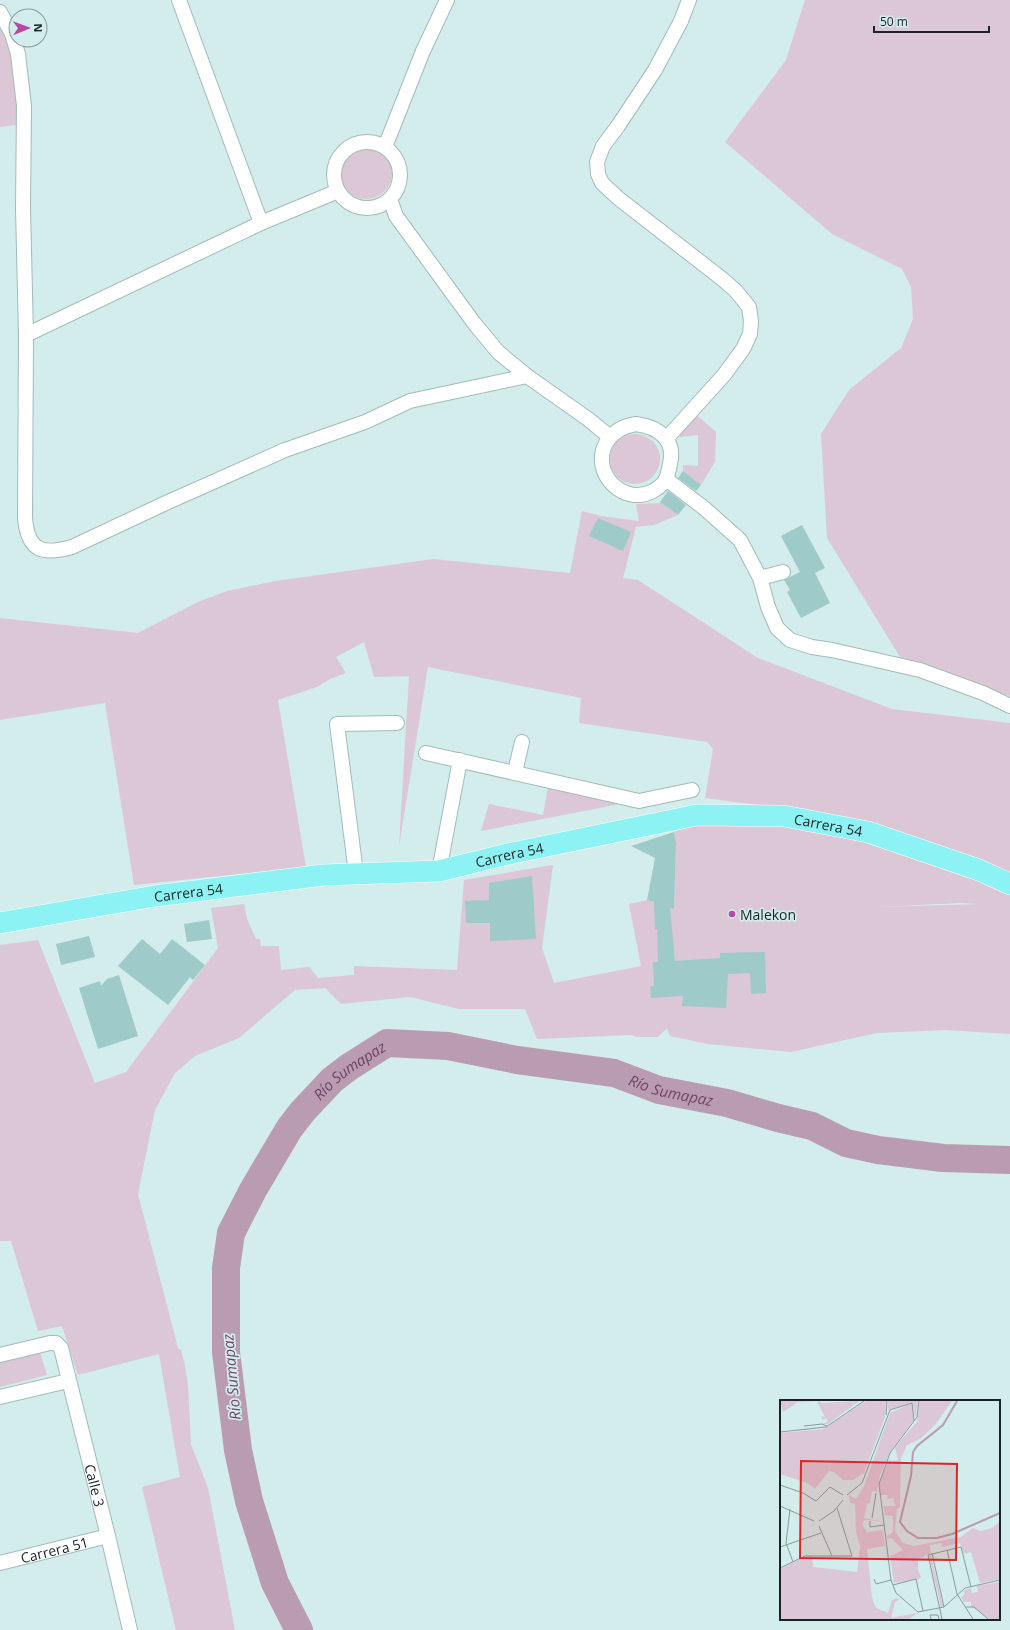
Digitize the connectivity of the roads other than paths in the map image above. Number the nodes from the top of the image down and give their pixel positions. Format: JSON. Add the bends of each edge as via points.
{"nodes":[{"id":1,"x":179,"y":0,"type":"edge"},
{"id":2,"x":447,"y":0,"type":"edge"},
{"id":3,"x":689,"y":0,"type":"edge"},
{"id":4,"x":0,"y":12,"type":"edge"},
{"id":5,"x":385,"y":147,"type":"junction"},
{"id":6,"x":338,"y":191,"type":"junction"},
{"id":7,"x":390,"y":199,"type":"junction"},
{"id":8,"x":261,"y":223,"type":"junction"},
{"id":9,"x":26,"y":335,"type":"junction"},
{"id":10,"x":527,"y":376,"type":"junction"},
{"id":11,"x":610,"y":437,"type":"junction"},
{"id":12,"x":667,"y":438,"type":"junction"},
{"id":13,"x":666,"y":479,"type":"junction"},
{"id":14,"x":783,"y":572,"type":"dead end"},
{"id":15,"x":760,"y":578,"type":"junction"},
{"id":16,"x":1010,"y":706,"type":"edge"},
{"id":17,"x":397,"y":723,"type":"dead end"},
{"id":18,"x":522,"y":742,"type":"dead end"},
{"id":19,"x":426,"y":753,"type":"dead end"},
{"id":20,"x":460,"y":760,"type":"junction"},
{"id":21,"x":515,"y":772,"type":"junction"},
{"id":22,"x":692,"y":790,"type":"dead end"},
{"id":23,"x":439,"y":871,"type":"junction"},
{"id":24,"x":356,"y":873,"type":"junction"},
{"id":25,"x":1010,"y":884,"type":"edge"},
{"id":26,"x":0,"y":923,"type":"edge"},
{"id":27,"x":0,"y":1355,"type":"edge"},
{"id":28,"x":68,"y":1381,"type":"junction"},
{"id":29,"x":0,"y":1397,"type":"edge"},
{"id":30,"x":108,"y":1536,"type":"junction"},
{"id":31,"x":0,"y":1563,"type":"edge"},
{"id":32,"x":130,"y":1630,"type":"edge"}],
"edges":[{"from":1,"to":8,"type":"street"},
{"from":2,"to":5,"type":"street","via":[[423,51]]},
{"from":3,"to":12,"type":"street","via":[[655,70],[603,146],[597,162],[602,183],[721,278],[735,290],[748,307],[750,334],[743,349],[724,375]]},
{"from":4,"to":9,"type":"street","via":[[12,34],[18,54],[24,106]]},
{"from":5,"to":6,"type":"street","via":[[365,142],[354,144],[344,151],[335,166]]},
{"from":5,"to":7,"type":"street","via":[[393,153],[399,164],[400,177],[397,189]]},
{"from":6,"to":7,"type":"street","via":[[356,206],[368,208],[381,205]]},
{"from":6,"to":8,"type":"street"},
{"from":7,"to":10,"type":"street","via":[[396,216],[474,323],[498,352]]},
{"from":8,"to":9,"type":"street"},
{"from":9,"to":10,"type":"street","via":[[26,532],[32,544],[43,550],[57,551],[72,547],[285,450],[365,422],[410,401]]},
{"from":10,"to":11,"type":"street"},
{"from":11,"to":12,"type":"street","via":[[617,430],[636,424],[653,428]]},
{"from":11,"to":13,"type":"street","via":[[604,447],[603,470],[616,488],[637,495],[659,488]]},
{"from":12,"to":13,"type":"street","via":[[672,458]]},
{"from":13,"to":15,"type":"street","via":[[740,540]]},
{"from":14,"to":15,"type":"street"},
{"from":15,"to":16,"type":"street","via":[[776,628],[790,640],[920,670],[983,692]]},
{"from":17,"to":24,"type":"street","via":[[337,724]]},
{"from":18,"to":21,"type":"street"},
{"from":19,"to":20,"type":"street"},
{"from":20,"to":21,"type":"street"},
{"from":20,"to":23,"type":"street"},
{"from":21,"to":22,"type":"street","via":[[639,801]]},
{"from":23,"to":24,"type":"main road","name":"Carrera 54"},
{"from":23,"to":25,"type":"main road","name":"Carrera 54","via":[[697,815],[784,816],[868,832],[980,870]]},
{"from":24,"to":26,"type":"main road","name":"Carrera 54","via":[[155,896]]},
{"from":27,"to":28,"type":"street","name":"Calle 3","via":[[56,1343],[61,1348]]},
{"from":28,"to":29,"type":"street"},
{"from":28,"to":30,"type":"street","name":"Calle 3"},
{"from":30,"to":31,"type":"street","name":"Carrera 51"},
{"from":30,"to":32,"type":"street","name":"Calle 3"}]}
